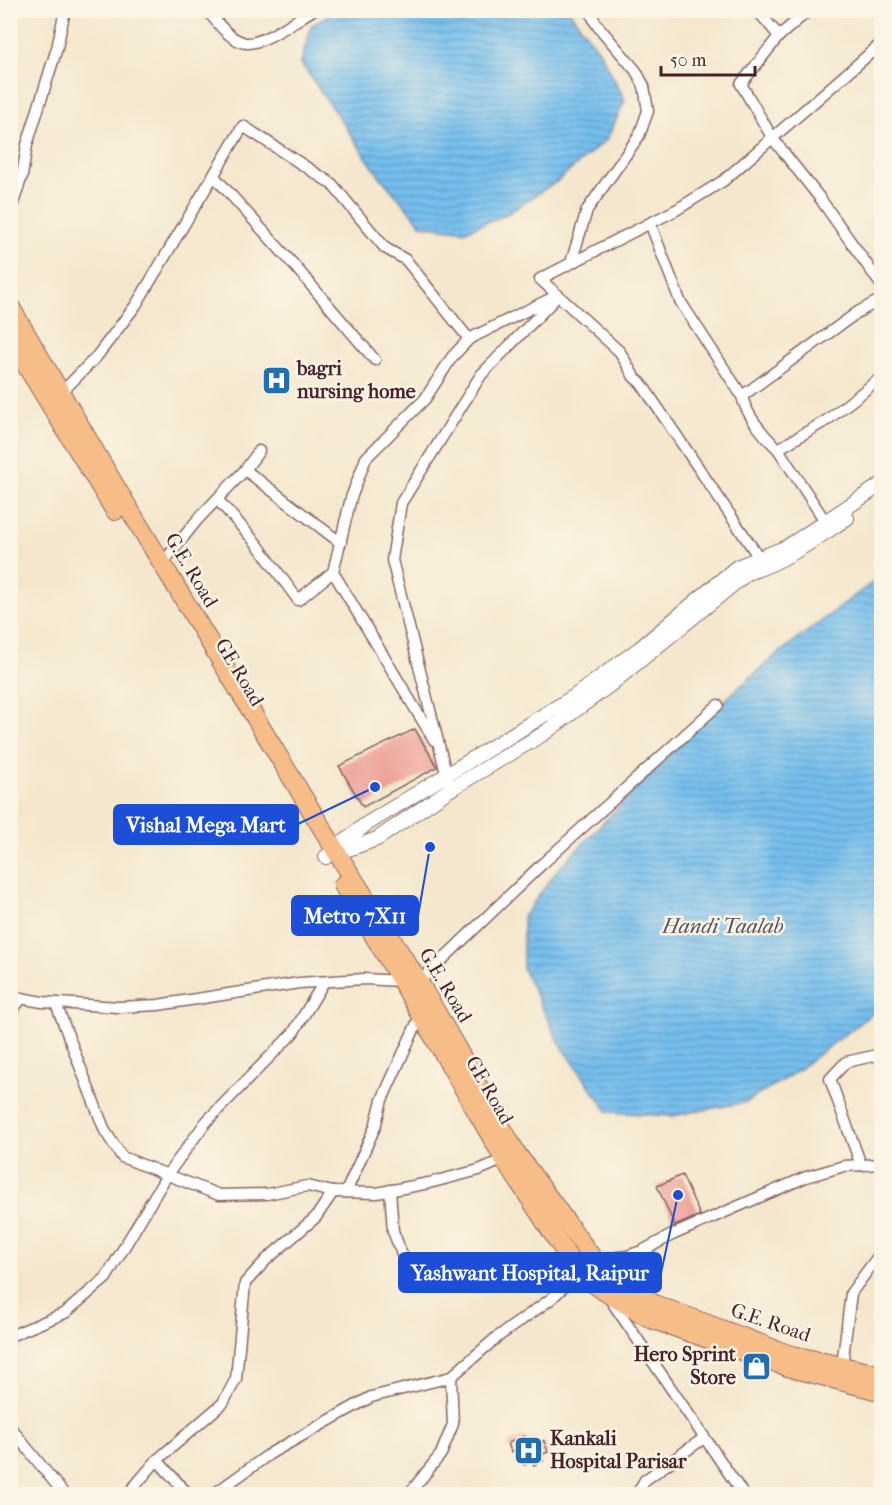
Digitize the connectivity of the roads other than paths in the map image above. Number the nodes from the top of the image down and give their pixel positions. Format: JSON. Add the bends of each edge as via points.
{"nodes":[{"id":1,"x":65,"y":10,"type":"edge"},
{"id":2,"x":207,"y":10,"type":"edge"},
{"id":3,"x":313,"y":10,"type":"edge"},
{"id":4,"x":589,"y":10,"type":"edge"},
{"id":5,"x":757,"y":10,"type":"edge"},
{"id":6,"x":809,"y":10,"type":"edge"},
{"id":7,"x":779,"y":36,"type":"junction"},
{"id":8,"x":882,"y":43,"type":"edge"},
{"id":9,"x":773,"y":139,"type":"junction"},
{"id":10,"x":213,"y":175,"type":"junction"},
{"id":11,"x":10,"y":213,"type":"edge"},
{"id":12,"x":10,"y":223,"type":"edge"},
{"id":13,"x":650,"y":223,"type":"junction"},
{"id":14,"x":571,"y":263,"type":"junction"},
{"id":15,"x":882,"y":286,"type":"edge"},
{"id":16,"x":558,"y":295,"type":"junction"},
{"id":17,"x":882,"y":299,"type":"edge"},
{"id":18,"x":10,"y":306,"type":"edge"},
{"id":19,"x":10,"y":339,"type":"edge"},
{"id":20,"x":469,"y":339,"type":"junction"},
{"id":21,"x":375,"y":360,"type":"dead end"},
{"id":22,"x":882,"y":377,"type":"edge"},
{"id":23,"x":62,"y":392,"type":"junction"},
{"id":24,"x":742,"y":396,"type":"junction"},
{"id":25,"x":778,"y":449,"type":"junction"},
{"id":26,"x":259,"y":451,"type":"dead end"},
{"id":27,"x":245,"y":470,"type":"junction"},
{"id":28,"x":882,"y":484,"type":"edge"},
{"id":29,"x":882,"y":495,"type":"edge"},
{"id":30,"x":217,"y":500,"type":"junction"},
{"id":31,"x":825,"y":521,"type":"junction"},
{"id":32,"x":341,"y":543,"type":"junction"},
{"id":33,"x":763,"y":563,"type":"junction"},
{"id":34,"x":162,"y":564,"type":"junction"},
{"id":35,"x":333,"y":572,"type":"junction"},
{"id":36,"x":718,"y":705,"type":"dead end"},
{"id":37,"x":441,"y":751,"type":"junction"},
{"id":38,"x":447,"y":773,"type":"junction"},
{"id":39,"x":449,"y":790,"type":"junction"},
{"id":40,"x":333,"y":853,"type":"junction"},
{"id":41,"x":324,"y":982,"type":"junction"},
{"id":42,"x":410,"y":982,"type":"junction"},
{"id":43,"x":10,"y":996,"type":"edge"},
{"id":44,"x":22,"y":998,"type":"junction"},
{"id":45,"x":56,"y":1004,"type":"junction"},
{"id":46,"x":10,"y":1013,"type":"edge"},
{"id":47,"x":421,"y":1014,"type":"junction"},
{"id":48,"x":882,"y":1054,"type":"edge"},
{"id":49,"x":511,"y":1156,"type":"junction"},
{"id":50,"x":882,"y":1164,"type":"edge"},
{"id":51,"x":861,"y":1165,"type":"junction"},
{"id":52,"x":166,"y":1175,"type":"junction"},
{"id":53,"x":390,"y":1190,"type":"junction"},
{"id":54,"x":333,"y":1192,"type":"junction"},
{"id":55,"x":346,"y":1192,"type":"junction"},
{"id":56,"x":882,"y":1251,"type":"edge"},
{"id":57,"x":594,"y":1260,"type":"junction"},
{"id":58,"x":405,"y":1262,"type":"dead end"},
{"id":59,"x":578,"y":1272,"type":"junction"},
{"id":60,"x":604,"y":1292,"type":"junction"},
{"id":61,"x":10,"y":1336,"type":"edge"},
{"id":62,"x":842,"y":1366,"type":"junction"},
{"id":63,"x":882,"y":1375,"type":"edge"},
{"id":64,"x":451,"y":1377,"type":"junction"},
{"id":65,"x":882,"y":1392,"type":"edge"},
{"id":66,"x":10,"y":1427,"type":"edge"},
{"id":67,"x":704,"y":1438,"type":"junction"},
{"id":68,"x":157,"y":1460,"type":"junction"},
{"id":69,"x":64,"y":1494,"type":"edge"},
{"id":70,"x":128,"y":1494,"type":"edge"},
{"id":71,"x":188,"y":1494,"type":"edge"},
{"id":72,"x":214,"y":1494,"type":"edge"},
{"id":73,"x":410,"y":1494,"type":"edge"},
{"id":74,"x":638,"y":1494,"type":"edge"},
{"id":75,"x":743,"y":1494,"type":"edge"}],
"edges":[{"from":1,"to":11,"type":"street"},
{"from":2,"to":3,"type":"street","via":[[242,43],[257,43]]},
{"from":4,"to":14,"type":"street","via":[[636,71],[644,86],[648,111],[639,136],[587,210]]},
{"from":5,"to":7,"type":"street"},
{"from":6,"to":7,"type":"street"},
{"from":7,"to":9,"type":"street","via":[[741,84]]},
{"from":8,"to":9,"type":"street"},
{"from":9,"to":13,"type":"street","via":[[723,181]]},
{"from":9,"to":15,"type":"street"},
{"from":10,"to":20,"type":"street","via":[[243,126],[332,184],[385,248],[406,260]]},
{"from":10,"to":21,"type":"street"},
{"from":10,"to":23,"type":"street","via":[[136,305],[97,356]]},
{"from":11,"to":12,"type":"street"},
{"from":13,"to":14,"type":"street"},
{"from":13,"to":24,"type":"street","via":[[680,301]]},
{"from":14,"to":16,"type":"street","via":[[540,279]]},
{"from":16,"to":20,"type":"street"},
{"from":16,"to":33,"type":"street","via":[[620,352]]},
{"from":16,"to":37,"type":"street","via":[[481,375],[401,503],[392,560]]},
{"from":17,"to":24,"type":"street"},
{"from":18,"to":23,"type":"main road","name":"G.E. Road"},
{"from":19,"to":40,"type":"main road","name":"GE Road"},
{"from":20,"to":32,"type":"street","via":[[452,357],[425,399],[366,458],[351,498]]},
{"from":22,"to":25,"type":"street","via":[[827,420]]},
{"from":23,"to":34,"type":"main road","name":"G.E. Road"},
{"from":24,"to":25,"type":"street","via":[[768,440]]},
{"from":25,"to":31,"type":"street"},
{"from":26,"to":27,"type":"street"},
{"from":27,"to":30,"type":"street"},
{"from":27,"to":32,"type":"street"},
{"from":28,"to":31,"type":"street"},
{"from":29,"to":33,"type":"street","via":[[808,544]]},
{"from":30,"to":34,"type":"street"},
{"from":30,"to":35,"type":"street","via":[[257,544],[298,600]]},
{"from":31,"to":33,"type":"street"},
{"from":32,"to":35,"type":"street"},
{"from":33,"to":38,"type":"street","via":[[737,567],[639,649],[575,696]]},
{"from":33,"to":39,"type":"street","via":[[543,734]]},
{"from":34,"to":40,"type":"main road","name":"G.E. Road"},
{"from":35,"to":37,"type":"street"},
{"from":36,"to":42,"type":"street"},
{"from":37,"to":38,"type":"street"},
{"from":38,"to":39,"type":"street"},
{"from":38,"to":40,"type":"street","via":[[365,825]]},
{"from":39,"to":40,"type":"street","via":[[377,839]]},
{"from":40,"to":42,"type":"main road","name":"GE Road"},
{"from":41,"to":42,"type":"street"},
{"from":41,"to":45,"type":"street","via":[[158,1005]]},
{"from":41,"to":52,"type":"street","via":[[293,1033],[206,1122]]},
{"from":42,"to":47,"type":"main road","name":"GE Road"},
{"from":42,"to":49,"type":"main road","name":"G.E. Road"},
{"from":43,"to":44,"type":"street"},
{"from":44,"to":45,"type":"street"},
{"from":44,"to":46,"type":"street"},
{"from":45,"to":52,"type":"street","via":[[105,1131],[122,1157]]},
{"from":47,"to":49,"type":"main road","name":"GE Road"},
{"from":47,"to":55,"type":"street"},
{"from":48,"to":51,"type":"street","via":[[846,1062],[830,1079]]},
{"from":49,"to":53,"type":"street","via":[[479,1170]]},
{"from":49,"to":57,"type":"main road","name":"G.E. Road"},
{"from":49,"to":59,"type":"main road","name":"GE Road"},
{"from":50,"to":51,"type":"street"},
{"from":51,"to":57,"type":"street","via":[[806,1177],[642,1251]]},
{"from":52,"to":54,"type":"street","via":[[219,1195],[267,1194],[307,1186]]},
{"from":52,"to":61,"type":"street","via":[[106,1278],[65,1313]]},
{"from":53,"to":55,"type":"street"},
{"from":53,"to":58,"type":"street","via":[[393,1231]]},
{"from":54,"to":55,"type":"street"},
{"from":54,"to":68,"type":"street","via":[[316,1217],[245,1283],[236,1379],[223,1403]]},
{"from":56,"to":62,"type":"street","via":[[851,1293]]},
{"from":57,"to":59,"type":"street"},
{"from":57,"to":60,"type":"street"},
{"from":57,"to":62,"type":"main road","name":"G.E. Road","via":[[654,1304],[788,1354]]},
{"from":59,"to":60,"type":"main road","name":"GE Road"},
{"from":59,"to":64,"type":"street","via":[[551,1299],[496,1338]]},
{"from":60,"to":65,"type":"main road","name":"GE Road","via":[[651,1319],[788,1367]]},
{"from":60,"to":67,"type":"street"},
{"from":62,"to":63,"type":"main road","name":"G.E. Road"},
{"from":64,"to":72,"type":"street","via":[[371,1397],[271,1452]]},
{"from":64,"to":73,"type":"street","via":[[453,1424],[441,1454]]},
{"from":66,"to":69,"type":"street"},
{"from":67,"to":74,"type":"street","via":[[645,1480]]},
{"from":67,"to":75,"type":"street"},
{"from":68,"to":70,"type":"street"},
{"from":68,"to":71,"type":"street"}]}
